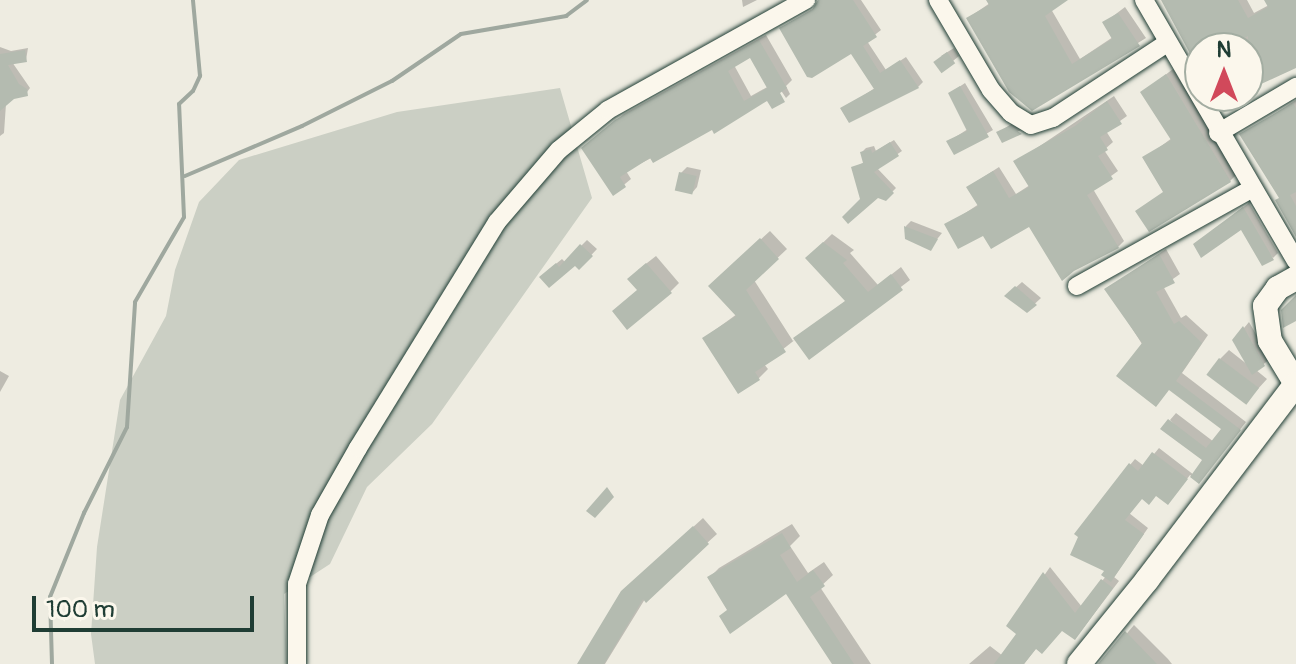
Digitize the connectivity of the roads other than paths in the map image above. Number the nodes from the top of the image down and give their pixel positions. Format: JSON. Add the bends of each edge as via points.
{"nodes":[{"id":1,"x":806,"y":0,"type":"edge"},
{"id":2,"x":938,"y":0,"type":"edge"},
{"id":3,"x":1144,"y":0,"type":"edge"},
{"id":4,"x":1167,"y":43,"type":"junction"},
{"id":5,"x":1296,"y":87,"type":"edge"},
{"id":6,"x":1218,"y":133,"type":"junction"},
{"id":7,"x":1253,"y":188,"type":"junction"},
{"id":8,"x":1296,"y":261,"type":"edge"},
{"id":9,"x":1296,"y":278,"type":"edge"},
{"id":10,"x":1077,"y":286,"type":"dead end"},
{"id":11,"x":297,"y":664,"type":"edge"},
{"id":12,"x":1079,"y":664,"type":"edge"}],
"edges":[{"from":1,"to":11,"type":"street","via":[[608,110],[559,150],[497,222],[320,515],[297,584]]},
{"from":2,"to":4,"type":"street","via":[[996,96],[1031,125],[1053,118]]},
{"from":3,"to":4,"type":"street"},
{"from":4,"to":6,"type":"street"},
{"from":5,"to":6,"type":"street"},
{"from":6,"to":7,"type":"street"},
{"from":7,"to":8,"type":"street"},
{"from":7,"to":10,"type":"street"},
{"from":9,"to":12,"type":"main road","via":[[1278,288],[1265,306],[1270,341],[1296,384]]}]}
